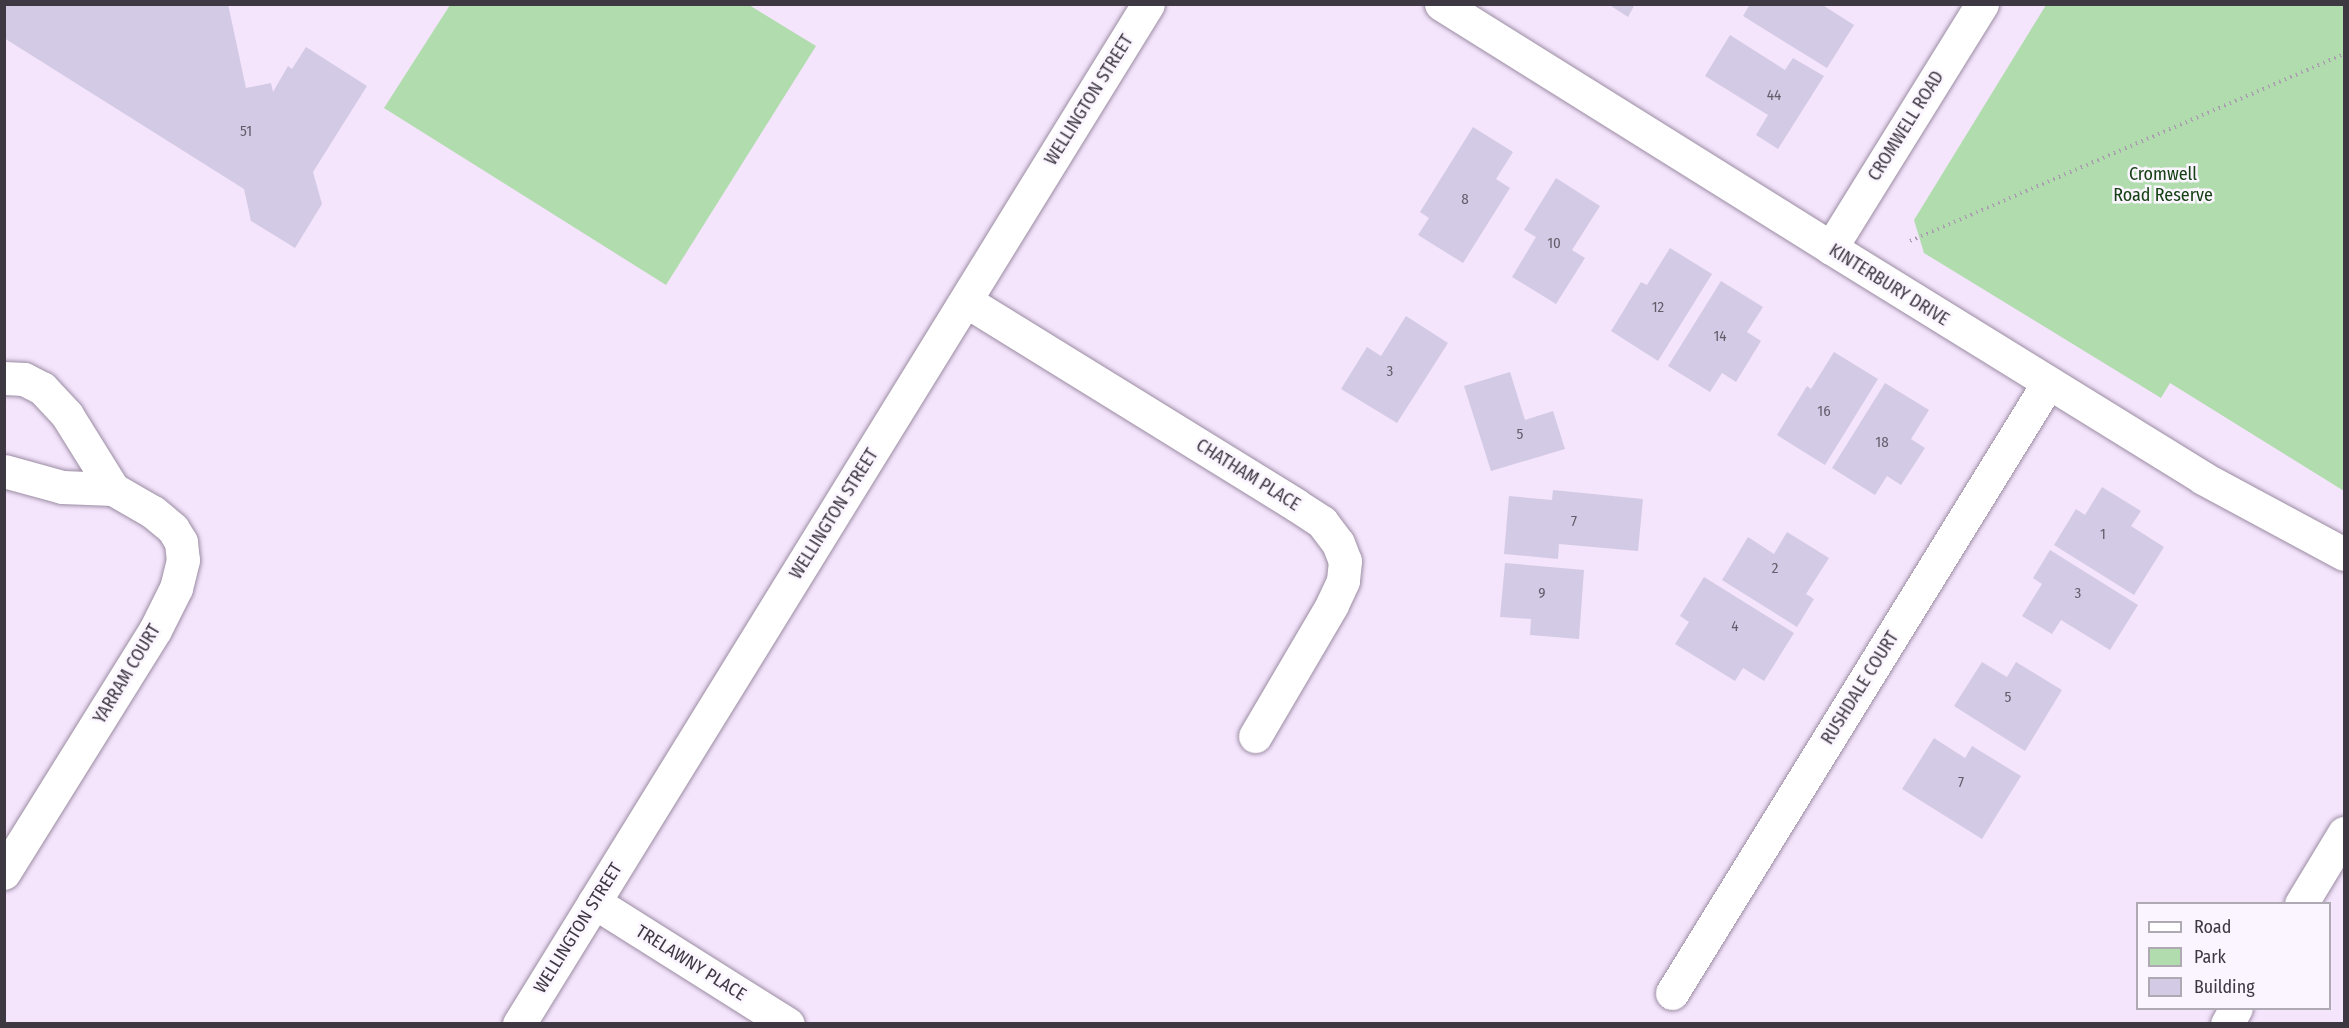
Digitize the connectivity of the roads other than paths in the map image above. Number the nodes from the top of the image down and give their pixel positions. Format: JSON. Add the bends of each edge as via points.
{"nodes":[{"id":1,"x":1148,"y":4,"type":"edge"},
{"id":2,"x":1440,"y":4,"type":"edge"},
{"id":3,"x":1982,"y":4,"type":"edge"},
{"id":4,"x":1831,"y":248,"type":"junction"},
{"id":5,"x":966,"y":301,"type":"junction"},
{"id":6,"x":4,"y":378,"type":"edge"},
{"id":7,"x":2048,"y":383,"type":"junction"},
{"id":8,"x":4,"y":471,"type":"edge"},
{"id":9,"x":113,"y":489,"type":"junction"},
{"id":10,"x":2344,"y":554,"type":"edge"},
{"id":11,"x":1255,"y":736,"type":"dead end"},
{"id":12,"x":2344,"y":833,"type":"edge"},
{"id":13,"x":4,"y":873,"type":"edge"},
{"id":14,"x":594,"y":902,"type":"junction"},
{"id":15,"x":2302,"y":902,"type":"edge"},
{"id":16,"x":1671,"y":993,"type":"dead end"},
{"id":17,"x":2235,"y":1010,"type":"edge"},
{"id":18,"x":519,"y":1023,"type":"edge"},
{"id":19,"x":788,"y":1023,"type":"edge"},
{"id":20,"x":2227,"y":1023,"type":"edge"}],
"edges":[{"from":1,"to":5,"type":"street","name":"WELLINGTON STREET"},
{"from":2,"to":4,"type":"street","name":"KINTERBURY DRIVE"},
{"from":3,"to":4,"type":"street","name":"CROMWELL ROAD"},
{"from":4,"to":7,"type":"street","name":"KINTERBURY DRIVE"},
{"from":5,"to":11,"type":"street","name":"CHATHAM PLACE","via":[[1296,505],[1322,522],[1338,543],[1345,561],[1343,580]]},
{"from":5,"to":14,"type":"street","name":"WELLINGTON STREET"},
{"from":6,"to":9,"type":"street","name":"YARRAM COURT","via":[[24,380],[42,388],[67,415]]},
{"from":7,"to":10,"type":"street","name":"KINTERBURY DRIVE","via":[[2203,478]]},
{"from":7,"to":16,"type":"street","name":"RUSHDALE COURT"},
{"from":8,"to":9,"type":"street","name":"YARRAM COURT","via":[[62,487]]},
{"from":9,"to":13,"type":"street","name":"YARRAM COURT","via":[[173,528],[181,542],[183,560],[176,588],[155,630]]},
{"from":12,"to":15,"type":"street"},
{"from":14,"to":18,"type":"street","name":"WELLINGTON STREET"},
{"from":14,"to":19,"type":"street","name":"TRELAWNY PLACE"},
{"from":17,"to":20,"type":"street"}]}
